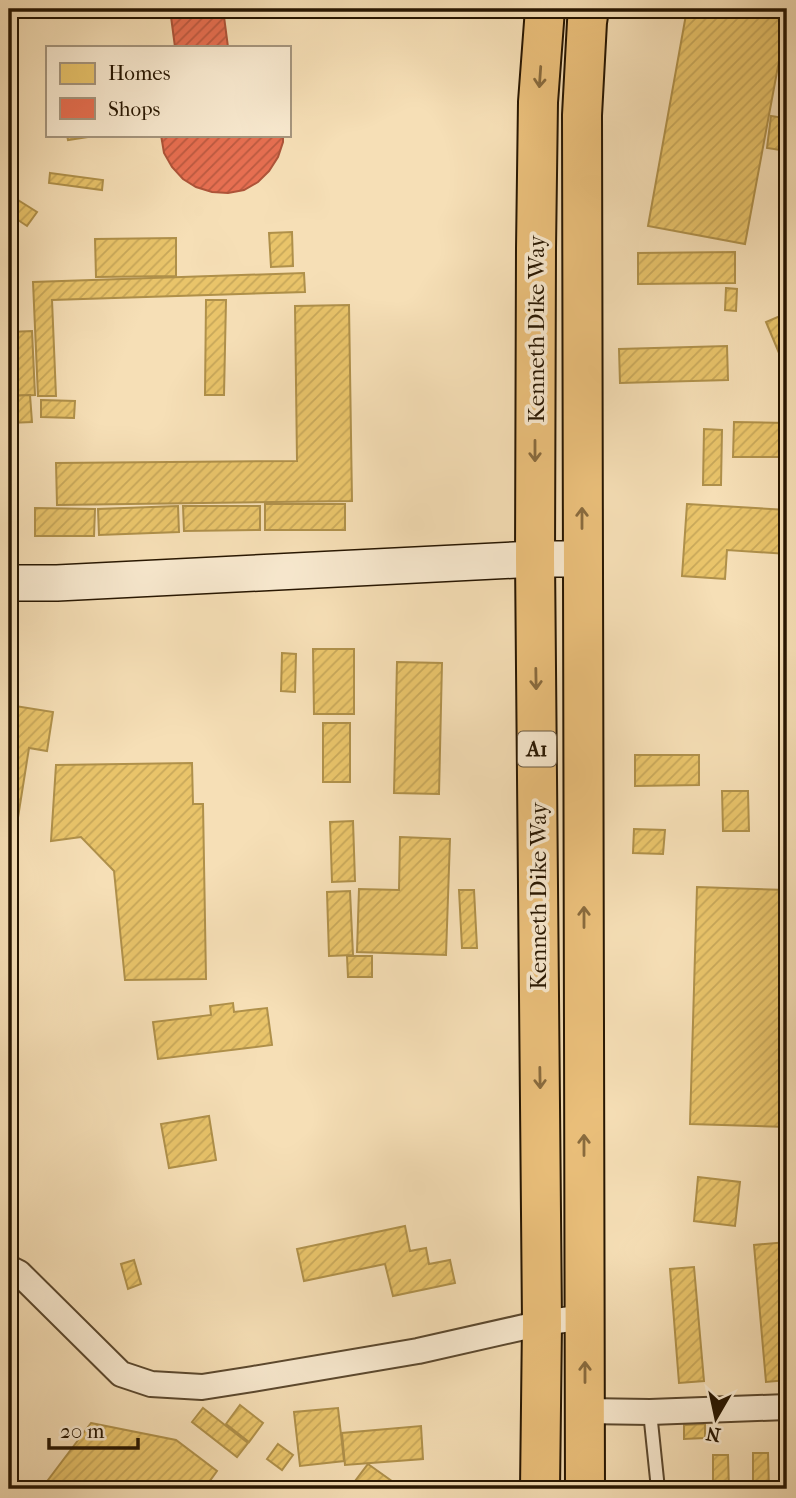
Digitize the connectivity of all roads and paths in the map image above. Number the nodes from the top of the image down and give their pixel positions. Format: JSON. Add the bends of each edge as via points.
{"nodes":[{"id":1,"x":545,"y":9,"type":"edge"},
{"id":2,"x":589,"y":9,"type":"edge"},
{"id":3,"x":535,"y":559,"type":"junction"},
{"id":4,"x":582,"y":559,"type":"junction"},
{"id":5,"x":9,"y":583,"type":"edge"},
{"id":6,"x":538,"y":860,"type":"junction"},
{"id":7,"x":583,"y":861,"type":"junction"},
{"id":8,"x":539,"y":1034,"type":"junction"},
{"id":9,"x":584,"y":1034,"type":"junction"},
{"id":10,"x":9,"y":1268,"type":"edge"},
{"id":11,"x":585,"y":1317,"type":"junction"},
{"id":12,"x":542,"y":1322,"type":"junction"},
{"id":13,"x":787,"y":1407,"type":"edge"},
{"id":14,"x":585,"y":1411,"type":"junction"},
{"id":15,"x":650,"y":1412,"type":"junction"},
{"id":16,"x":540,"y":1489,"type":"edge"},
{"id":17,"x":585,"y":1489,"type":"edge"},
{"id":18,"x":658,"y":1489,"type":"edge"}],
"edges":[{"from":1,"to":3,"type":"highway","name":"Kenneth Dike Way","number":"A1","one_way":true,"via":[[538,128]]},
{"from":4,"to":2,"type":"highway","name":"Kenneth Dike Way","number":"A1","one_way":true,"via":[[582,115]]},
{"from":3,"to":4,"type":"main road"},
{"from":3,"to":5,"type":"main road"},
{"from":3,"to":6,"type":"highway","name":"Kenneth Dike Way","number":"A1","one_way":true},
{"from":4,"to":7,"type":"highway","name":"Kenneth Dike Way","number":"A1"},
{"from":6,"to":7,"type":"highway"},
{"from":6,"to":8,"type":"highway","name":"Kenneth Dike Way","number":"A1"},
{"from":9,"to":7,"type":"highway","name":"Kenneth Dike Way","number":"A1","one_way":true},
{"from":8,"to":9,"type":"highway"},
{"from":8,"to":12,"type":"highway","name":"Kenneth Dike Way","number":"A1","one_way":true},
{"from":11,"to":9,"type":"highway","name":"Kenneth Dike Way","number":"A1","one_way":true},
{"from":10,"to":12,"type":"street","via":[[121,1374],[150,1384],[202,1387],[240,1381],[418,1351]]},
{"from":11,"to":12,"type":"street"},
{"from":14,"to":11,"type":"highway","name":"Kenneth Dike Way","number":"A1","one_way":true},
{"from":12,"to":16,"type":"highway","name":"Kenneth Dike Way","number":"A1"},
{"from":13,"to":15,"type":"street"},
{"from":14,"to":15,"type":"street"},
{"from":14,"to":17,"type":"highway","name":"Kenneth Dike Way","number":"A1"},
{"from":15,"to":18,"type":"lane"}]}
